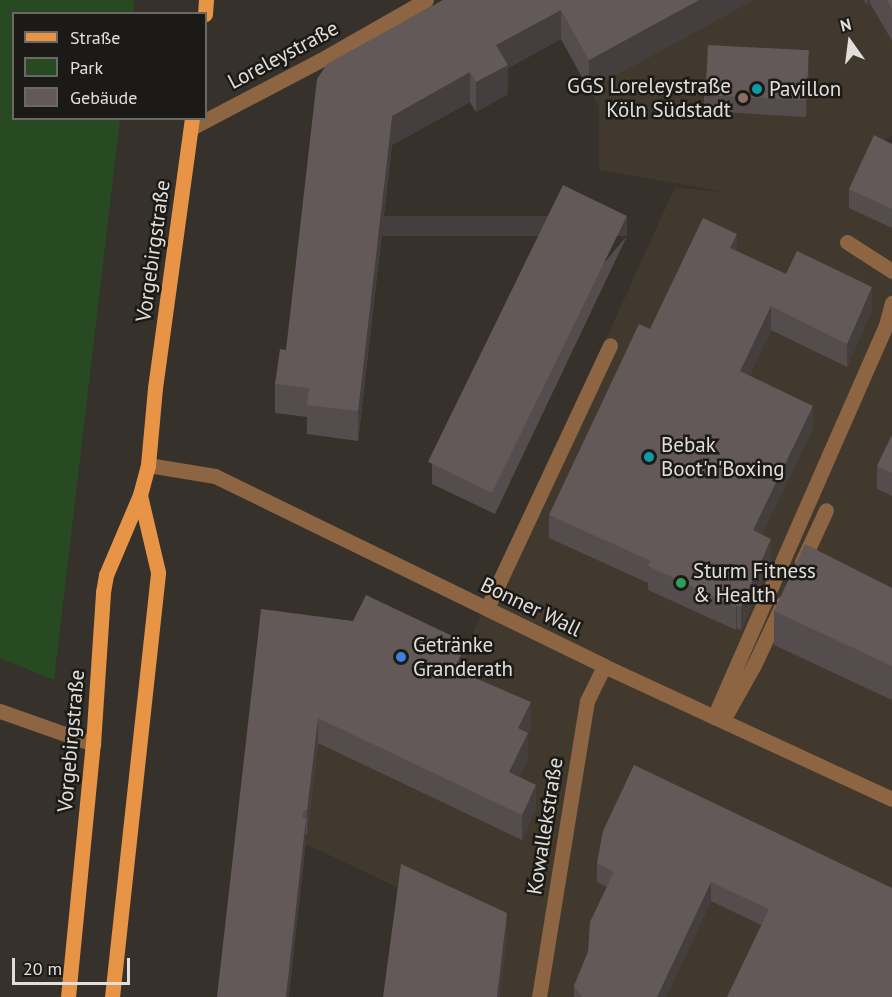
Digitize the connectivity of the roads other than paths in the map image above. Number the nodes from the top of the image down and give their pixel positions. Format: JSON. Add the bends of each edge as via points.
{"nodes":[{"id":1,"x":426,"y":0,"type":"edge"},
{"id":2,"x":207,"y":115,"type":"edge"},
{"id":3,"x":191,"y":123,"type":"edge"},
{"id":4,"x":847,"y":242,"type":"dead end"},
{"id":5,"x":892,"y":271,"type":"edge"},
{"id":6,"x":892,"y":303,"type":"edge"},
{"id":7,"x":610,"y":345,"type":"dead end"},
{"id":8,"x":148,"y":465,"type":"junction"},
{"id":9,"x":140,"y":495,"type":"junction"},
{"id":10,"x":826,"y":510,"type":"dead end"},
{"id":11,"x":797,"y":572,"type":"edge"},
{"id":12,"x":787,"y":593,"type":"edge"},
{"id":13,"x":487,"y":608,"type":"junction"},
{"id":14,"x":604,"y":666,"type":"junction"},
{"id":15,"x":0,"y":711,"type":"edge"},
{"id":16,"x":718,"y":718,"type":"junction"},
{"id":17,"x":93,"y":744,"type":"junction"},
{"id":18,"x":892,"y":799,"type":"edge"},
{"id":19,"x":68,"y":997,"type":"edge"},
{"id":20,"x":112,"y":997,"type":"edge"},
{"id":21,"x":539,"y":997,"type":"edge"}],
"edges":[{"from":1,"to":2,"type":"street","name":"Loreleystraße","via":[[326,57]]},
{"from":3,"to":8,"type":"main road","name":"Vorgebirgstraße"},
{"from":4,"to":5,"type":"street"},
{"from":6,"to":16,"type":"street"},
{"from":7,"to":13,"type":"street"},
{"from":8,"to":9,"type":"main road","name":"Vorgebirgstraße"},
{"from":8,"to":13,"type":"street","name":"Bonner Wall","via":[[215,476]]},
{"from":9,"to":17,"type":"main road","name":"Vorgebirgstraße","via":[[106,575]]},
{"from":9,"to":20,"type":"main road","name":"Vorgebirgstraße","via":[[158,572]]},
{"from":10,"to":11,"type":"street"},
{"from":12,"to":16,"type":"street","via":[[754,665]]},
{"from":13,"to":14,"type":"street","name":"Bonner Wall"},
{"from":14,"to":16,"type":"street","name":"Bonner Wall"},
{"from":14,"to":21,"type":"street","name":"Kowallekstraße","via":[[586,701]]},
{"from":15,"to":17,"type":"street"},
{"from":16,"to":18,"type":"street","name":"Bonner Wall"},
{"from":17,"to":19,"type":"main road","name":"Vorgebirgstraße"}]}
